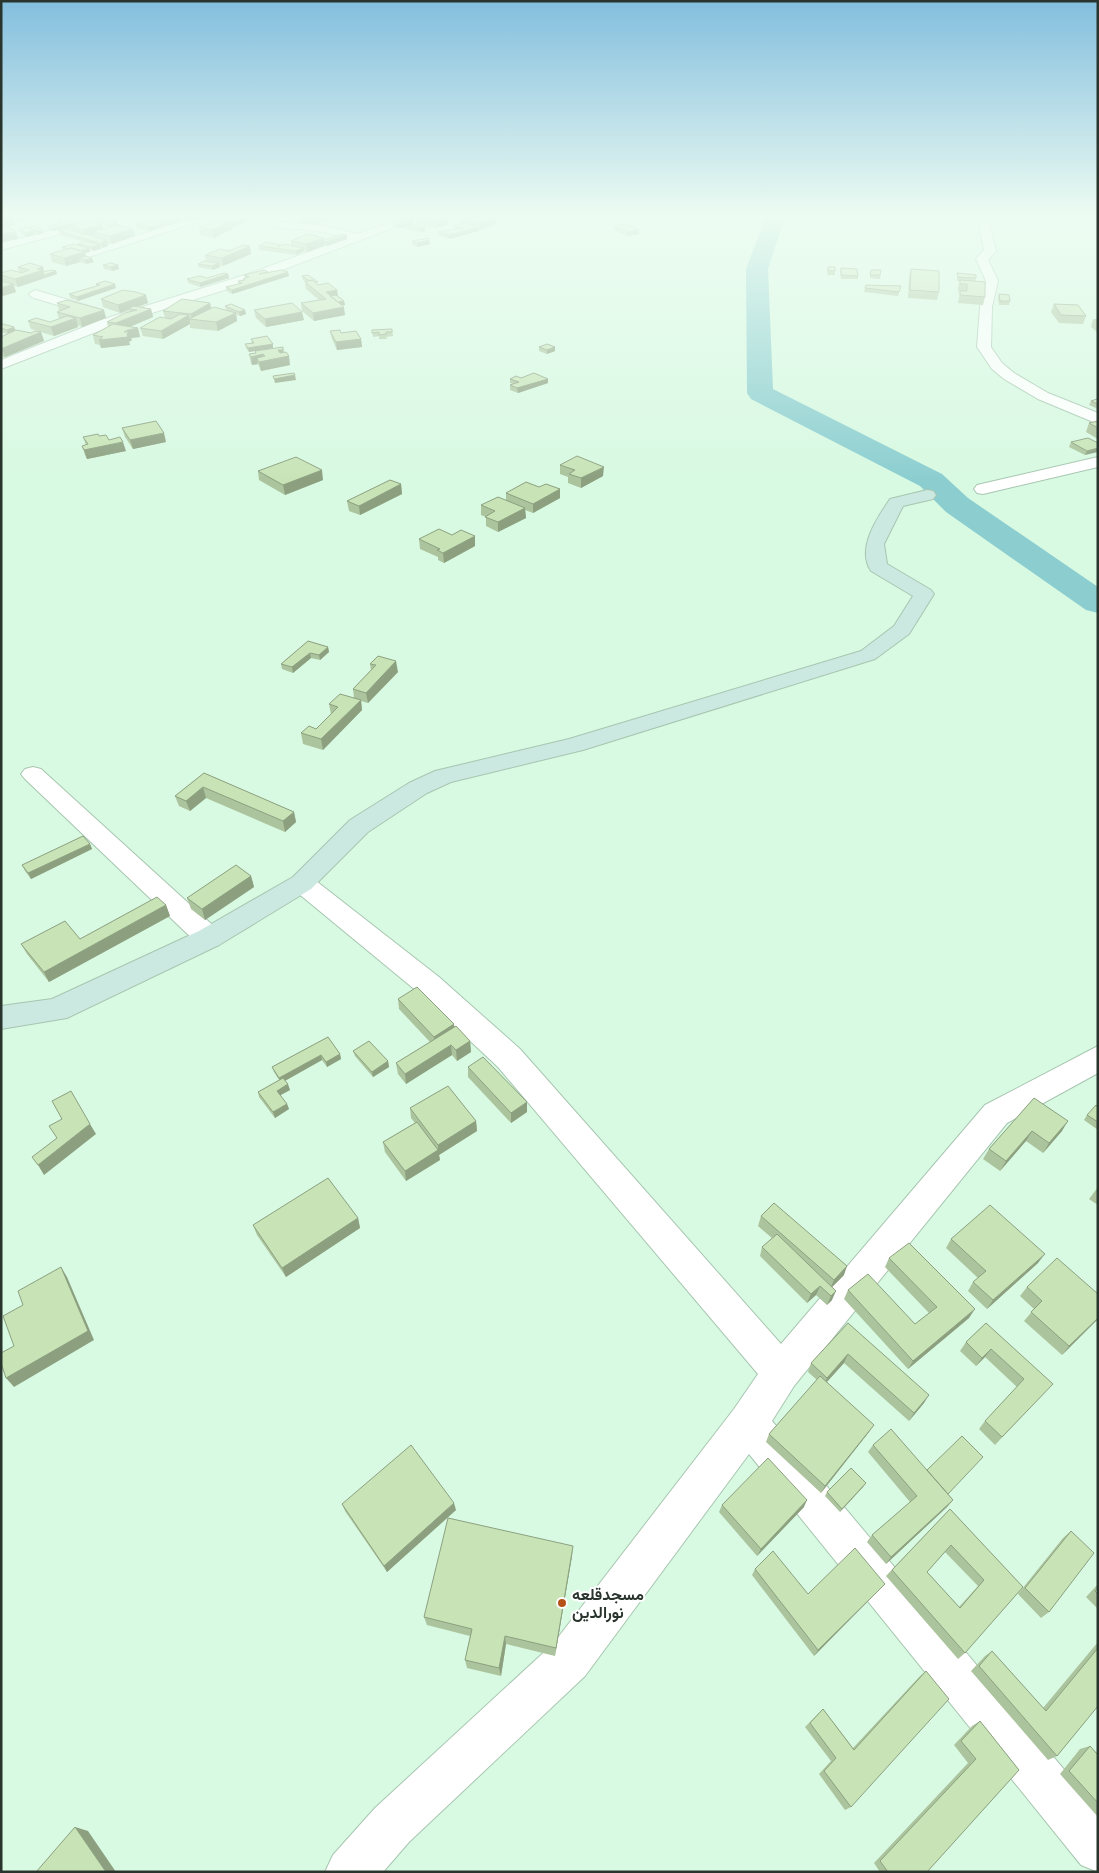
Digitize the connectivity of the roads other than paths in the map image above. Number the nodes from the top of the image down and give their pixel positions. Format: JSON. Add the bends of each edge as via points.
{"nodes":[{"id":1,"x":70,"y":304,"type":"edge"},
{"id":2,"x":165,"y":304,"type":"edge"},
{"id":3,"x":987,"y":304,"type":"edge"},
{"id":4,"x":118,"y":319,"type":"junction"},
{"id":5,"x":37,"y":336,"type":"edge"},
{"id":6,"x":54,"y":342,"type":"junction"},
{"id":7,"x":1,"y":365,"type":"edge"},
{"id":8,"x":1098,"y":419,"type":"edge"},
{"id":9,"x":1098,"y":462,"type":"edge"},
{"id":10,"x":983,"y":489,"type":"dead end"},
{"id":11,"x":927,"y":495,"type":"dead end"},
{"id":12,"x":33,"y":774,"type":"dead end"},
{"id":13,"x":302,"y":883,"type":"junction"},
{"id":14,"x":209,"y":938,"type":"junction"},
{"id":15,"x":1,"y":1018,"type":"edge"},
{"id":16,"x":1098,"y":1058,"type":"edge"},
{"id":17,"x":781,"y":1373,"type":"junction"},
{"id":18,"x":748,"y":1423,"type":"junction"},
{"id":19,"x":1098,"y":1848,"type":"edge"},
{"id":20,"x":350,"y":1872,"type":"edge"}],
"edges":[{"from":1,"to":4,"type":"street"},
{"from":2,"to":4,"type":"street"},
{"from":3,"to":8,"type":"street","via":[[984,347],[997,366],[1043,396]]},
{"from":4,"to":6,"type":"street"},
{"from":5,"to":6,"type":"street"},
{"from":6,"to":7,"type":"street"},
{"from":9,"to":10,"type":"street"},
{"from":11,"to":13,"type":"street","via":[[896,503],[875,544],[878,567],[924,594],[902,630],[868,655],[574,745],[443,776],[359,826]]},
{"from":12,"to":14,"type":"street"},
{"from":13,"to":14,"type":"street"},
{"from":13,"to":17,"type":"street","via":[[429,986],[509,1058]]},
{"from":14,"to":15,"type":"street","via":[[57,1010]]},
{"from":16,"to":17,"type":"street","via":[[996,1114]]},
{"from":17,"to":18,"type":"street"},
{"from":18,"to":19,"type":"street"},
{"from":18,"to":20,"type":"street","via":[[568,1660],[392,1825]]}]}
